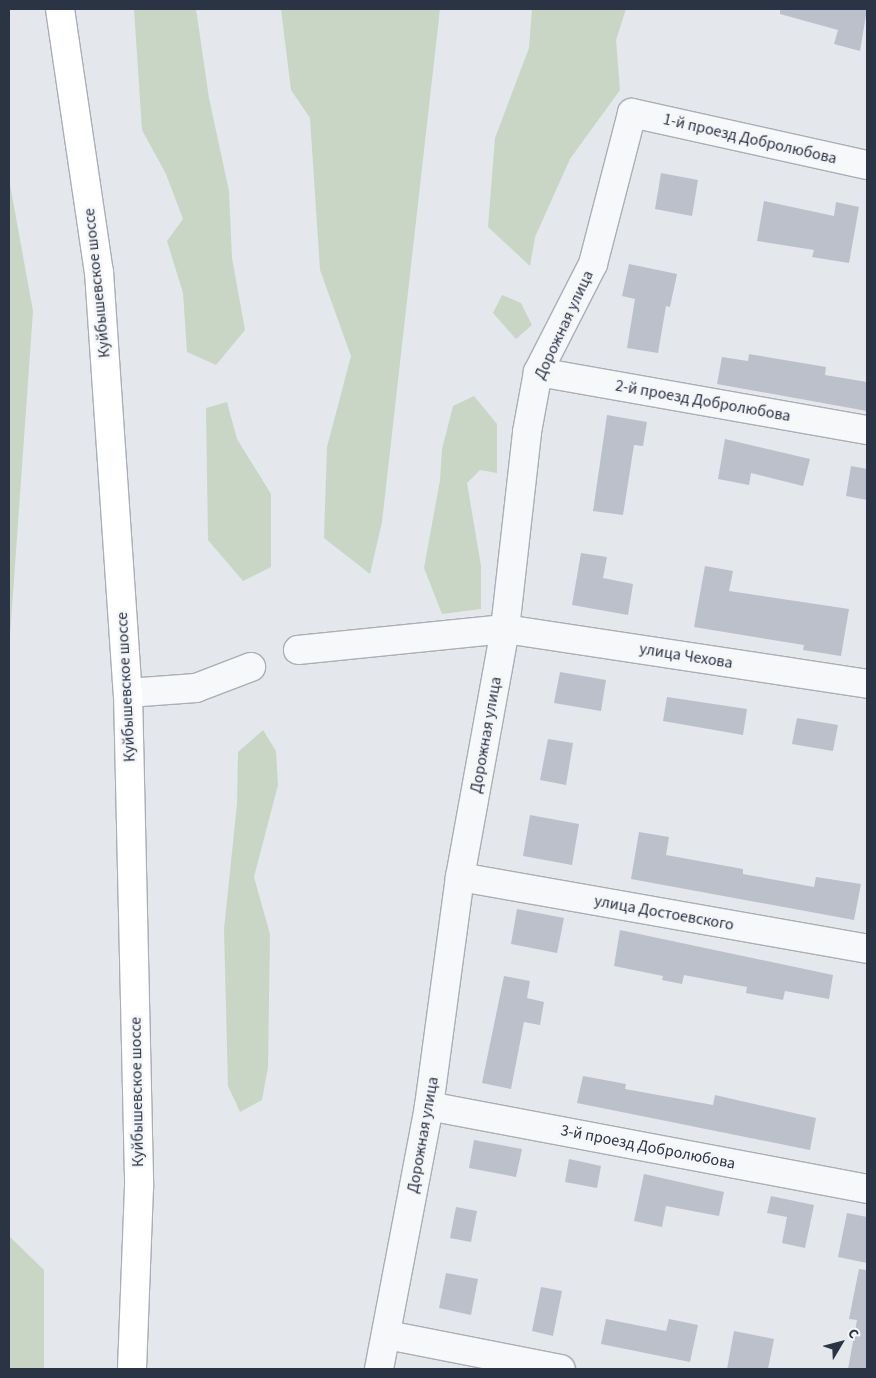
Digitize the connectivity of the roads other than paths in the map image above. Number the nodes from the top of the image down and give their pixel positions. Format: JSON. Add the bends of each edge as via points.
{"nodes":[{"id":1,"x":60,"y":9,"type":"edge"},
{"id":2,"x":632,"y":113,"type":"joint"},
{"id":3,"x":867,"y":165,"type":"edge"},
{"id":4,"x":538,"y":372,"type":"junction"},
{"id":5,"x":867,"y":430,"type":"edge"},
{"id":6,"x":505,"y":628,"type":"junction"},
{"id":7,"x":298,"y":650,"type":"dead end"},
{"id":8,"x":251,"y":667,"type":"dead end"},
{"id":9,"x":867,"y":684,"type":"edge"},
{"id":10,"x":128,"y":693,"type":"junction"},
{"id":11,"x":460,"y":877,"type":"junction"},
{"id":12,"x":867,"y":948,"type":"edge"},
{"id":13,"x":429,"y":1106,"type":"junction"},
{"id":14,"x":867,"y":1189,"type":"edge"},
{"id":15,"x":387,"y":1334,"type":"junction"},
{"id":16,"x":132,"y":1369,"type":"edge"},
{"id":17,"x":380,"y":1369,"type":"edge"},
{"id":18,"x":561,"y":1369,"type":"edge"}],
"edges":[{"from":1,"to":10,"type":"highway","name":"Куйбышевское шоссе","via":[[99,272]]},
{"from":2,"to":3,"type":"street","name":"1-й проезд Добролюбова"},
{"from":2,"to":4,"type":"street","name":"Дорожная улица","via":[[593,264]]},
{"from":4,"to":5,"type":"street","name":"2-й проезд Добролюбова"},
{"from":4,"to":6,"type":"street","name":"Дорожная улица","via":[[527,432]]},
{"from":6,"to":7,"type":"street","name":"улица Чехова"},
{"from":6,"to":9,"type":"street","name":"улица Чехова"},
{"from":6,"to":11,"type":"street","name":"Дорожная улица"},
{"from":8,"to":10,"type":"street","via":[[196,688]]},
{"from":10,"to":16,"type":"highway","name":"Куйбышевское шоссе","via":[[139,1187]]},
{"from":11,"to":12,"type":"street","name":"улица Достоевского"},
{"from":11,"to":13,"type":"street","name":"Дорожная улица"},
{"from":13,"to":14,"type":"street","name":"3-й проезд Добролюбова"},
{"from":13,"to":15,"type":"street","name":"Дорожная улица"},
{"from":15,"to":17,"type":"street","name":"Дорожная улица"},
{"from":15,"to":18,"type":"street"}]}
